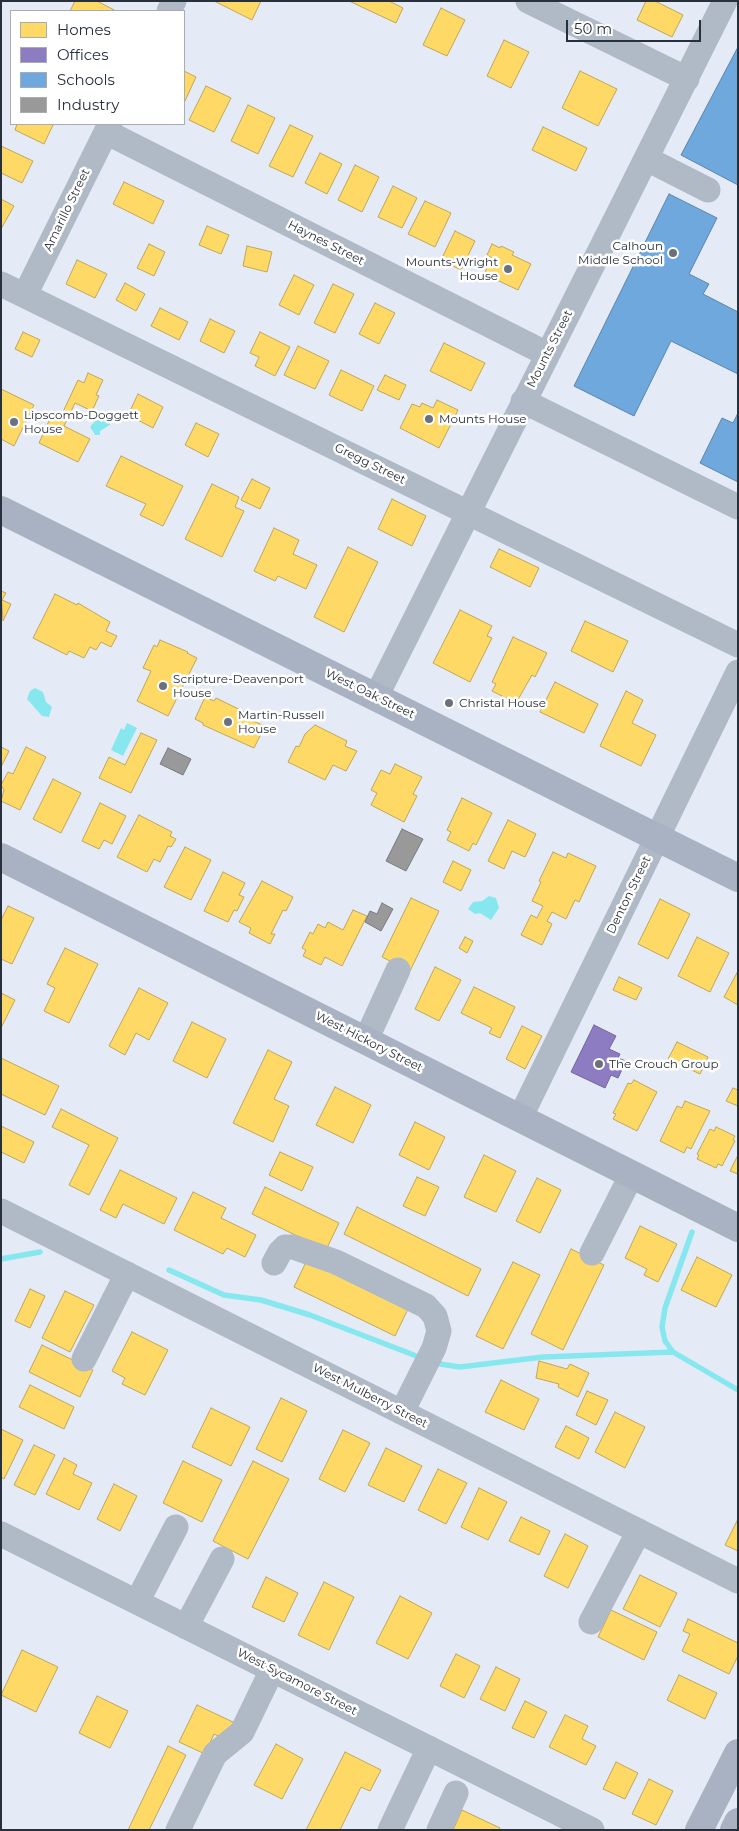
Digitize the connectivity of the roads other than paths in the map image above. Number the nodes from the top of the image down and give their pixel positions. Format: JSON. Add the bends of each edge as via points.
{"nodes":[{"id":1,"x":528,"y":1,"type":"edge"},
{"id":2,"x":725,"y":1,"type":"edge"},
{"id":3,"x":687,"y":79,"type":"junction"},
{"id":4,"x":108,"y":128,"type":"edge"},
{"id":5,"x":647,"y":159,"type":"junction"},
{"id":6,"x":708,"y":190,"type":"dead end"},
{"id":7,"x":1,"y":284,"type":"edge"},
{"id":8,"x":25,"y":295,"type":"junction"},
{"id":9,"x":547,"y":354,"type":"junction"},
{"id":10,"x":524,"y":401,"type":"junction"},
{"id":11,"x":738,"y":506,"type":"edge"},
{"id":12,"x":1,"y":510,"type":"edge"},
{"id":13,"x":467,"y":512,"type":"junction"},
{"id":14,"x":738,"y":645,"type":"edge"},
{"id":15,"x":738,"y":672,"type":"edge"},
{"id":16,"x":376,"y":697,"type":"junction"},
{"id":17,"x":656,"y":837,"type":"junction"},
{"id":18,"x":1,"y":857,"type":"edge"},
{"id":19,"x":738,"y":878,"type":"edge"},
{"id":20,"x":398,"y":970,"type":"dead end"},
{"id":21,"x":366,"y":1040,"type":"junction"},
{"id":22,"x":520,"y":1118,"type":"junction"},
{"id":23,"x":632,"y":1174,"type":"junction"},
{"id":24,"x":1,"y":1211,"type":"edge"},
{"id":25,"x":738,"y":1228,"type":"edge"},
{"id":26,"x":592,"y":1253,"type":"dead end"},
{"id":27,"x":274,"y":1262,"type":"dead end"},
{"id":28,"x":127,"y":1274,"type":"junction"},
{"id":29,"x":84,"y":1359,"type":"dead end"},
{"id":30,"x":402,"y":1412,"type":"junction"},
{"id":31,"x":176,"y":1527,"type":"dead end"},
{"id":32,"x":639,"y":1531,"type":"junction"},
{"id":33,"x":1,"y":1534,"type":"edge"},
{"id":34,"x":222,"y":1559,"type":"dead end"},
{"id":35,"x":738,"y":1581,"type":"edge"},
{"id":36,"x":137,"y":1602,"type":"junction"},
{"id":37,"x":591,"y":1622,"type":"dead end"},
{"id":38,"x":186,"y":1627,"type":"junction"},
{"id":39,"x":272,"y":1670,"type":"junction"},
{"id":40,"x":429,"y":1748,"type":"junction"},
{"id":41,"x":738,"y":1752,"type":"edge"},
{"id":42,"x":456,"y":1793,"type":"dead end"},
{"id":43,"x":738,"y":1822,"type":"edge"},
{"id":44,"x":178,"y":1830,"type":"edge"},
{"id":45,"x":390,"y":1830,"type":"edge"},
{"id":46,"x":439,"y":1830,"type":"edge"},
{"id":47,"x":592,"y":1830,"type":"edge"},
{"id":48,"x":699,"y":1830,"type":"edge"},
{"id":49,"x":734,"y":1830,"type":"edge"}],
"edges":[{"from":1,"to":3,"type":"street"},
{"from":2,"to":3,"type":"street","name":"Mounts Street"},
{"from":3,"to":5,"type":"street","name":"Mounts Street"},
{"from":4,"to":8,"type":"street","name":"Amarillo Street"},
{"from":4,"to":9,"type":"street","name":"Haynes Street"},
{"from":5,"to":6,"type":"street"},
{"from":5,"to":9,"type":"street","name":"Mounts Street"},
{"from":7,"to":8,"type":"street","name":"Gregg Street"},
{"from":8,"to":13,"type":"street","name":"Gregg Street"},
{"from":9,"to":10,"type":"street","name":"Mounts Street"},
{"from":10,"to":11,"type":"street"},
{"from":10,"to":13,"type":"street","name":"Mounts Street"},
{"from":12,"to":16,"type":"main road","name":"West Oak Street"},
{"from":13,"to":14,"type":"street","name":"Gregg Street"},
{"from":13,"to":16,"type":"street","name":"Mounts Street"},
{"from":15,"to":17,"type":"street","name":"Denton Street"},
{"from":16,"to":17,"type":"main road","name":"West Oak Street"},
{"from":17,"to":19,"type":"main road","name":"West Oak Street"},
{"from":17,"to":22,"type":"street","name":"Denton Street"},
{"from":18,"to":21,"type":"main road","name":"West Hickory Street"},
{"from":20,"to":21,"type":"street"},
{"from":21,"to":22,"type":"main road","name":"West Hickory Street"},
{"from":22,"to":23,"type":"main road","name":"West Hickory Street"},
{"from":23,"to":25,"type":"main road","name":"West Hickory Street"},
{"from":23,"to":26,"type":"street"},
{"from":24,"to":28,"type":"street","name":"West Mulberry Street"},
{"from":27,"to":30,"type":"street","via":[[285,1247],[293,1247],[336,1262],[426,1306],[435,1316],[439,1331]]},
{"from":28,"to":29,"type":"street"},
{"from":28,"to":30,"type":"street","name":"West Mulberry Street"},
{"from":30,"to":32,"type":"street","name":"West Mulberry Street"},
{"from":31,"to":36,"type":"street"},
{"from":32,"to":35,"type":"street","name":"West Mulberry Street"},
{"from":32,"to":37,"type":"street"},
{"from":33,"to":36,"type":"street","name":"West Sycamore Street"},
{"from":34,"to":38,"type":"street"},
{"from":36,"to":38,"type":"street","name":"West Sycamore Street"},
{"from":38,"to":39,"type":"street","name":"West Sycamore Street"},
{"from":39,"to":40,"type":"street","name":"West Sycamore Street"},
{"from":39,"to":44,"type":"street","via":[[242,1732],[215,1754]]},
{"from":40,"to":45,"type":"street"},
{"from":40,"to":47,"type":"street","name":"West Sycamore Street"},
{"from":41,"to":48,"type":"main road"},
{"from":42,"to":46,"type":"street"},
{"from":43,"to":49,"type":"main road"}]}
